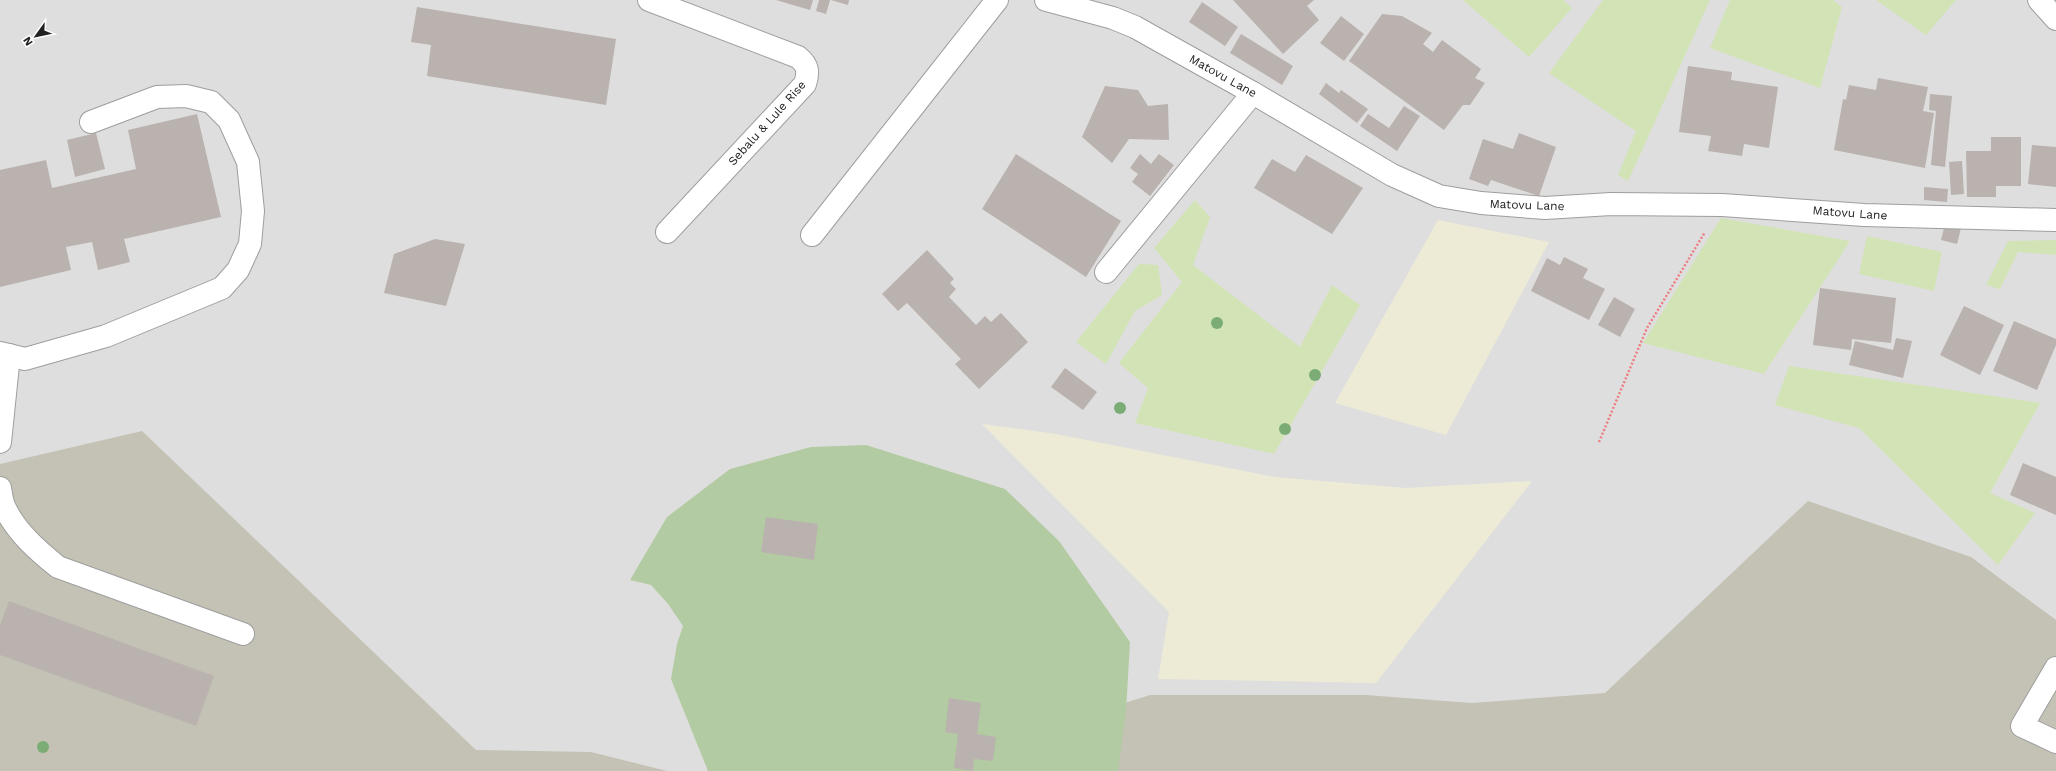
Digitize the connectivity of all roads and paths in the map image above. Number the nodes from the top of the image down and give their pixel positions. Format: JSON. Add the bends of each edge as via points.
{"nodes":[{"id":1,"x":649,"y":0,"type":"edge"},
{"id":2,"x":997,"y":0,"type":"edge"},
{"id":3,"x":1046,"y":0,"type":"edge"},
{"id":4,"x":2039,"y":0,"type":"edge"},
{"id":5,"x":2056,"y":18,"type":"edge"},
{"id":6,"x":1253,"y":92,"type":"junction"},
{"id":7,"x":91,"y":122,"type":"dead end"},
{"id":8,"x":1722,"y":205,"type":"junction"},
{"id":9,"x":2056,"y":220,"type":"edge"},
{"id":10,"x":667,"y":232,"type":"dead end"},
{"id":11,"x":812,"y":235,"type":"dead end"},
{"id":12,"x":1106,"y":272,"type":"dead end"},
{"id":13,"x":4,"y":354,"type":"edge"},
{"id":14,"x":0,"y":442,"type":"edge"},
{"id":15,"x":1599,"y":442,"type":"dead end"},
{"id":16,"x":0,"y":488,"type":"edge"},
{"id":17,"x":243,"y":634,"type":"dead end"},
{"id":18,"x":2056,"y":668,"type":"edge"},
{"id":19,"x":2056,"y":742,"type":"edge"}],
"edges":[{"from":1,"to":10,"type":"street","name":"Sebalu & Lule Rise","via":[[798,57],[806,64],[808,75],[805,84]]},
{"from":2,"to":11,"type":"street"},
{"from":3,"to":6,"type":"street","name":"Matovu Lane","via":[[1114,18],[1135,27]]},
{"from":4,"to":5,"type":"street"},
{"from":6,"to":8,"type":"street","name":"Matovu Lane","via":[[1392,175],[1439,196],[1481,203],[1545,208],[1611,204]]},
{"from":6,"to":12,"type":"street"},
{"from":7,"to":13,"type":"street","via":[[157,97],[186,96],[211,102],[229,120],[248,162],[253,211],[250,244],[238,270],[222,288],[106,336],[25,359]]},
{"from":8,"to":9,"type":"street","name":"Matovu Lane","via":[[1864,215]]},
{"from":8,"to":15,"type":"path","via":[[1647,328]]},
{"from":13,"to":14,"type":"street"},
{"from":16,"to":17,"type":"street","via":[[4,506],[20,531],[39,552],[58,567]]},
{"from":18,"to":19,"type":"street","via":[[2022,726]]}]}
